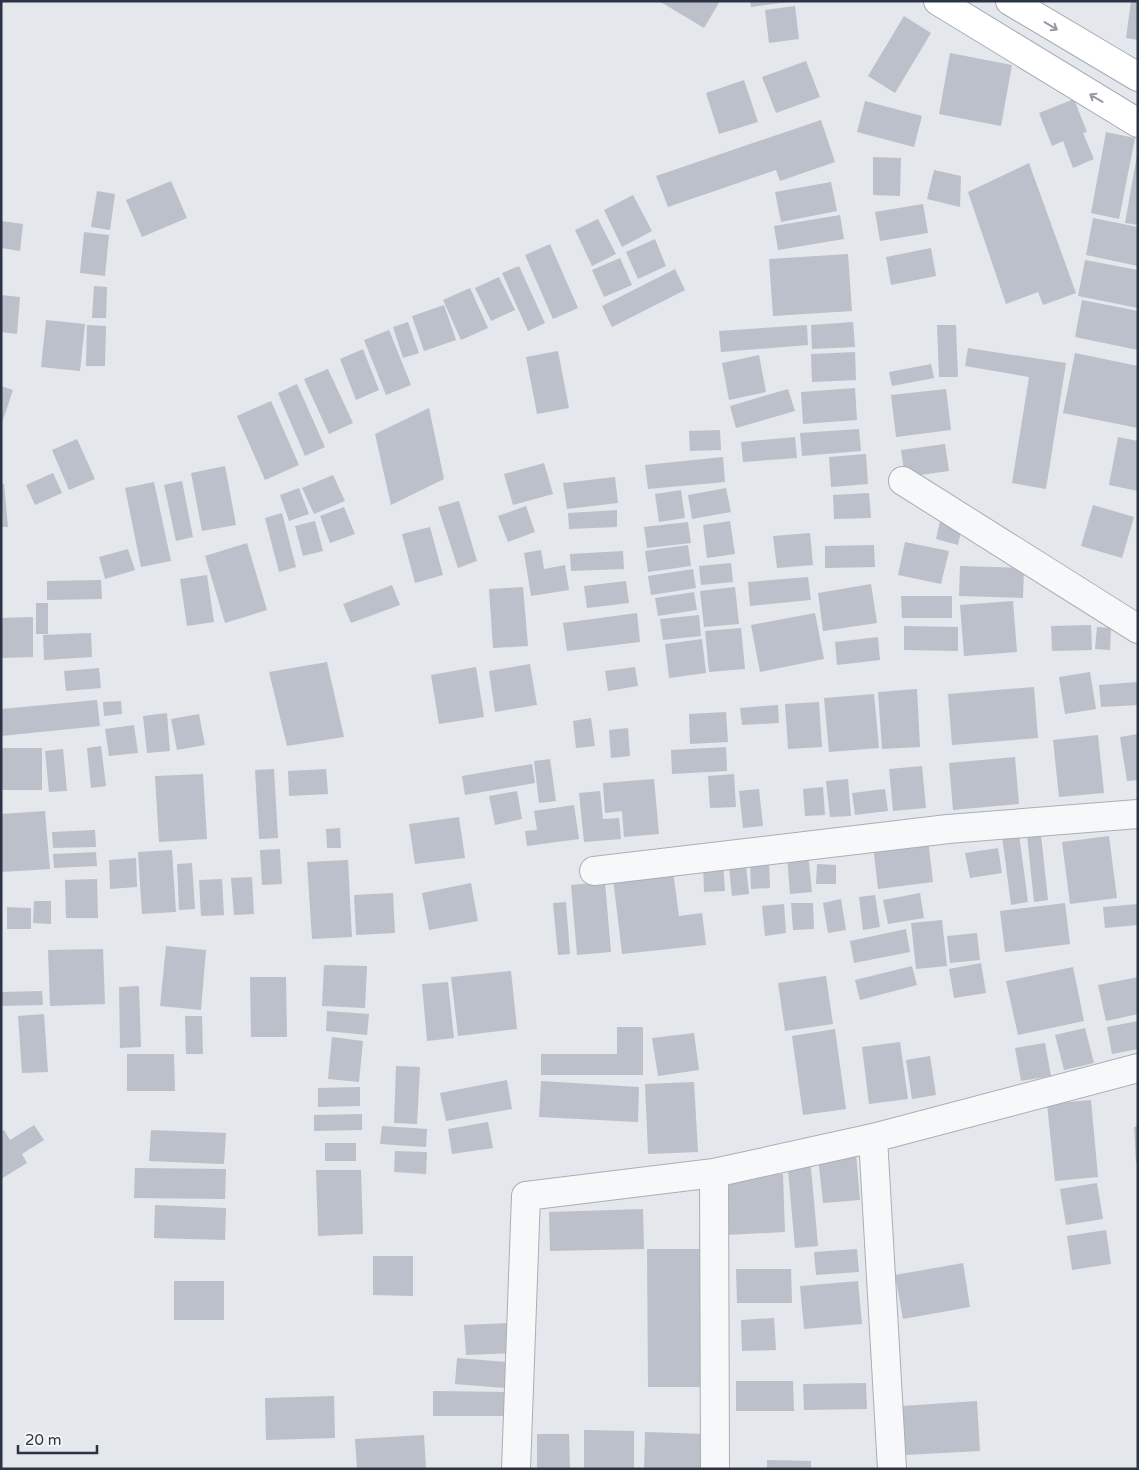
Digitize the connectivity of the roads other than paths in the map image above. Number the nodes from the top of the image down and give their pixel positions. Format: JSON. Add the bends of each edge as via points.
{"nodes":[{"id":1,"x":938,"y":1,"type":"edge"},
{"id":2,"x":1010,"y":1,"type":"edge"},
{"id":3,"x":1138,"y":77,"type":"edge"},
{"id":4,"x":1138,"y":123,"type":"edge"},
{"id":5,"x":903,"y":481,"type":"dead end"},
{"id":6,"x":1138,"y":629,"type":"edge"},
{"id":7,"x":1138,"y":814,"type":"edge"},
{"id":8,"x":594,"y":871,"type":"dead end"},
{"id":9,"x":1138,"y":1068,"type":"edge"},
{"id":10,"x":873,"y":1138,"type":"junction"},
{"id":11,"x":714,"y":1173,"type":"junction"},
{"id":12,"x":516,"y":1469,"type":"edge"},
{"id":13,"x":715,"y":1469,"type":"edge"},
{"id":14,"x":892,"y":1469,"type":"edge"}],
"edges":[{"from":4,"to":1,"type":"main road","one_way":true},
{"from":2,"to":3,"type":"main road","one_way":true},
{"from":5,"to":6,"type":"street"},
{"from":7,"to":8,"type":"street","via":[[948,829]]},
{"from":9,"to":10,"type":"street"},
{"from":10,"to":11,"type":"street"},
{"from":10,"to":14,"type":"street"},
{"from":11,"to":12,"type":"street","via":[[526,1196]]},
{"from":11,"to":13,"type":"street"}]}
